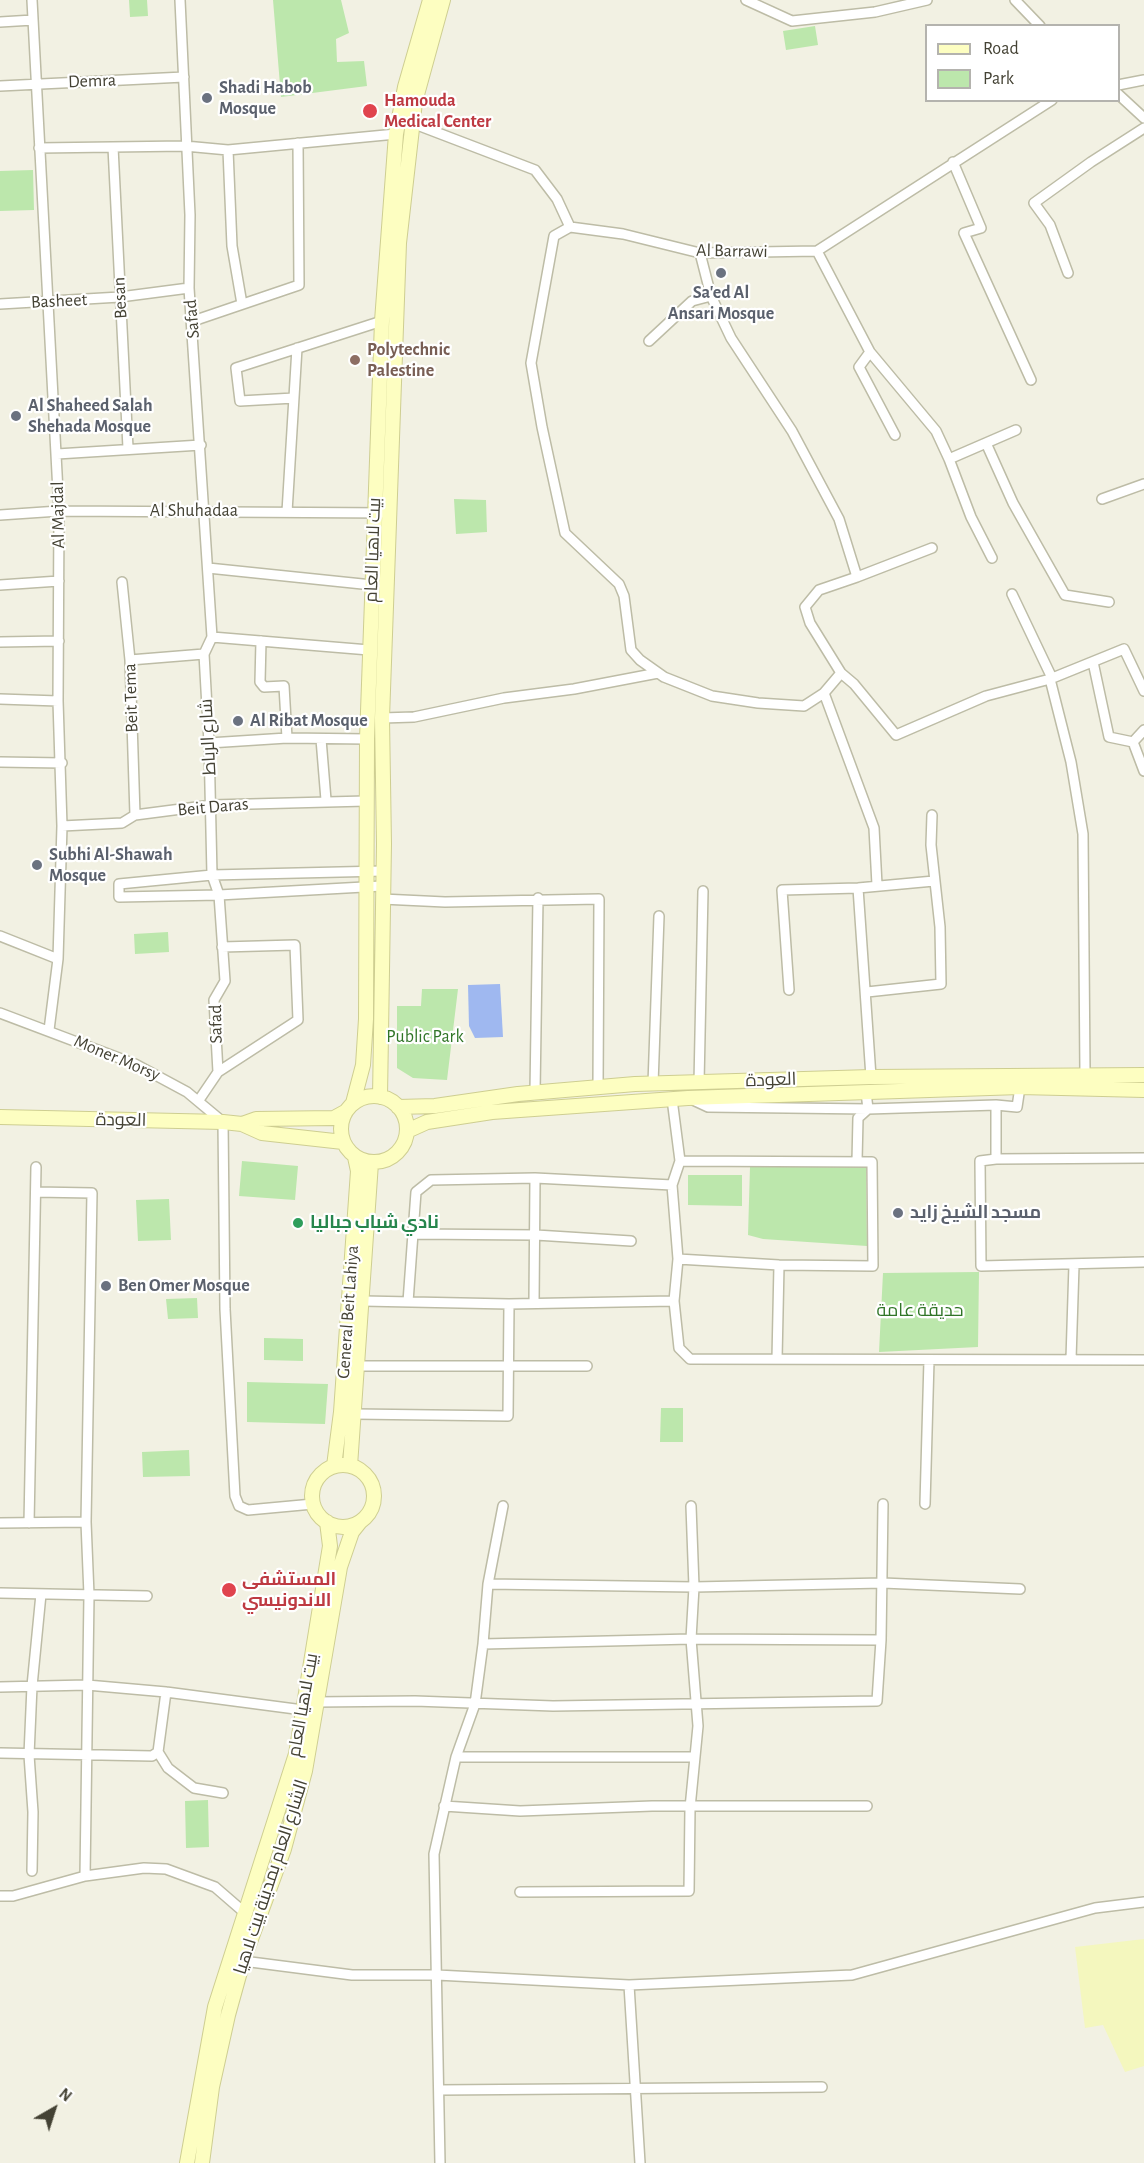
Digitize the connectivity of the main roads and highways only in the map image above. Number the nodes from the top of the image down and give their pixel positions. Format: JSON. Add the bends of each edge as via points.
{"nodes":[{"id":1,"x":430,"y":0,"type":"edge"},
{"id":2,"x":443,"y":0,"type":"edge"},
{"id":3,"x":382,"y":513,"type":"junction"},
{"id":4,"x":1144,"y":1075,"type":"edge"},
{"id":5,"x":1144,"y":1090,"type":"edge"},
{"id":6,"x":380,"y":1096,"type":"junction"},
{"id":7,"x":349,"y":1107,"type":"junction"},
{"id":8,"x":398,"y":1107,"type":"junction"},
{"id":9,"x":0,"y":1118,"type":"edge"},
{"id":10,"x":242,"y":1124,"type":"junction"},
{"id":11,"x":407,"y":1131,"type":"junction"},
{"id":12,"x":343,"y":1142,"type":"junction"},
{"id":13,"x":355,"y":1157,"type":"junction"},
{"id":14,"x":371,"y":1163,"type":"junction"},
{"id":15,"x":350,"y":1466,"type":"junction"},
{"id":16,"x":334,"y":1467,"type":"junction"},
{"id":17,"x":327,"y":1522,"type":"junction"},
{"id":18,"x":360,"y":1522,"type":"junction"},
{"id":19,"x":309,"y":1706,"type":"junction"},
{"id":20,"x":186,"y":2163,"type":"edge"},
{"id":21,"x":202,"y":2163,"type":"edge"}],
"edges":[{"from":1,"to":3,"type":"main road","name":"بيت لاهيا العام","via":[[396,134],[382,321]]},
{"from":2,"to":3,"type":"main road","name":"بيت لاهيا العام","via":[[423,65],[412,123],[399,243]]},
{"from":3,"to":6,"type":"main road","name":"بيت لاهيا العام"},
{"from":3,"to":7,"type":"main road","name":"بيت لاهيا العام","via":[[372,585],[369,650],[363,1065]]},
{"from":4,"to":8,"type":"main road","name":"العودة","via":[[1084,1073],[653,1084]]},
{"from":5,"to":11,"type":"main road","name":"العودة","via":[[1020,1087],[688,1098],[492,1112],[427,1122]]},
{"from":6,"to":7,"type":"main road","via":[[363,1098]]},
{"from":6,"to":8,"type":"main road"},
{"from":7,"to":10,"type":"main road","name":"العودة","via":[[334,1118],[256,1119]]},
{"from":7,"to":12,"type":"main road","via":[[340,1128]]},
{"from":8,"to":11,"type":"main road"},
{"from":9,"to":10,"type":"main road","name":"العودة"},
{"from":10,"to":12,"type":"main road","name":"العودة","via":[[262,1133]]},
{"from":11,"to":14,"type":"main road","via":[[396,1155]]},
{"from":12,"to":13,"type":"main road"},
{"from":13,"to":14,"type":"main road"},
{"from":13,"to":16,"type":"main road","name":"General Beit Lahiya","via":[[358,1171]]},
{"from":14,"to":15,"type":"main road","name":"General Beit Lahiya"},
{"from":15,"to":16,"type":"main road"},
{"from":15,"to":18,"type":"main road","via":[[367,1476],[373,1489],[371,1510]]},
{"from":16,"to":17,"type":"main road","via":[[316,1481],[312,1492],[313,1504]]},
{"from":17,"to":18,"type":"main road","via":[[344,1527]]},
{"from":17,"to":19,"type":"main road","name":"بيت لاهيا العام","via":[[330,1546]]},
{"from":18,"to":19,"type":"main road","name":"الشارع العام بمدينة بيت لاهيا","via":[[352,1532],[340,1567]]},
{"from":19,"to":20,"type":"main road","name":"بيت لاهيا العام","via":[[215,2007]]},
{"from":19,"to":21,"type":"main road","name":"الشارع العام بمدينة بيت لاهيا","via":[[305,1771],[284,1849],[243,1961],[212,2087]]}]}
